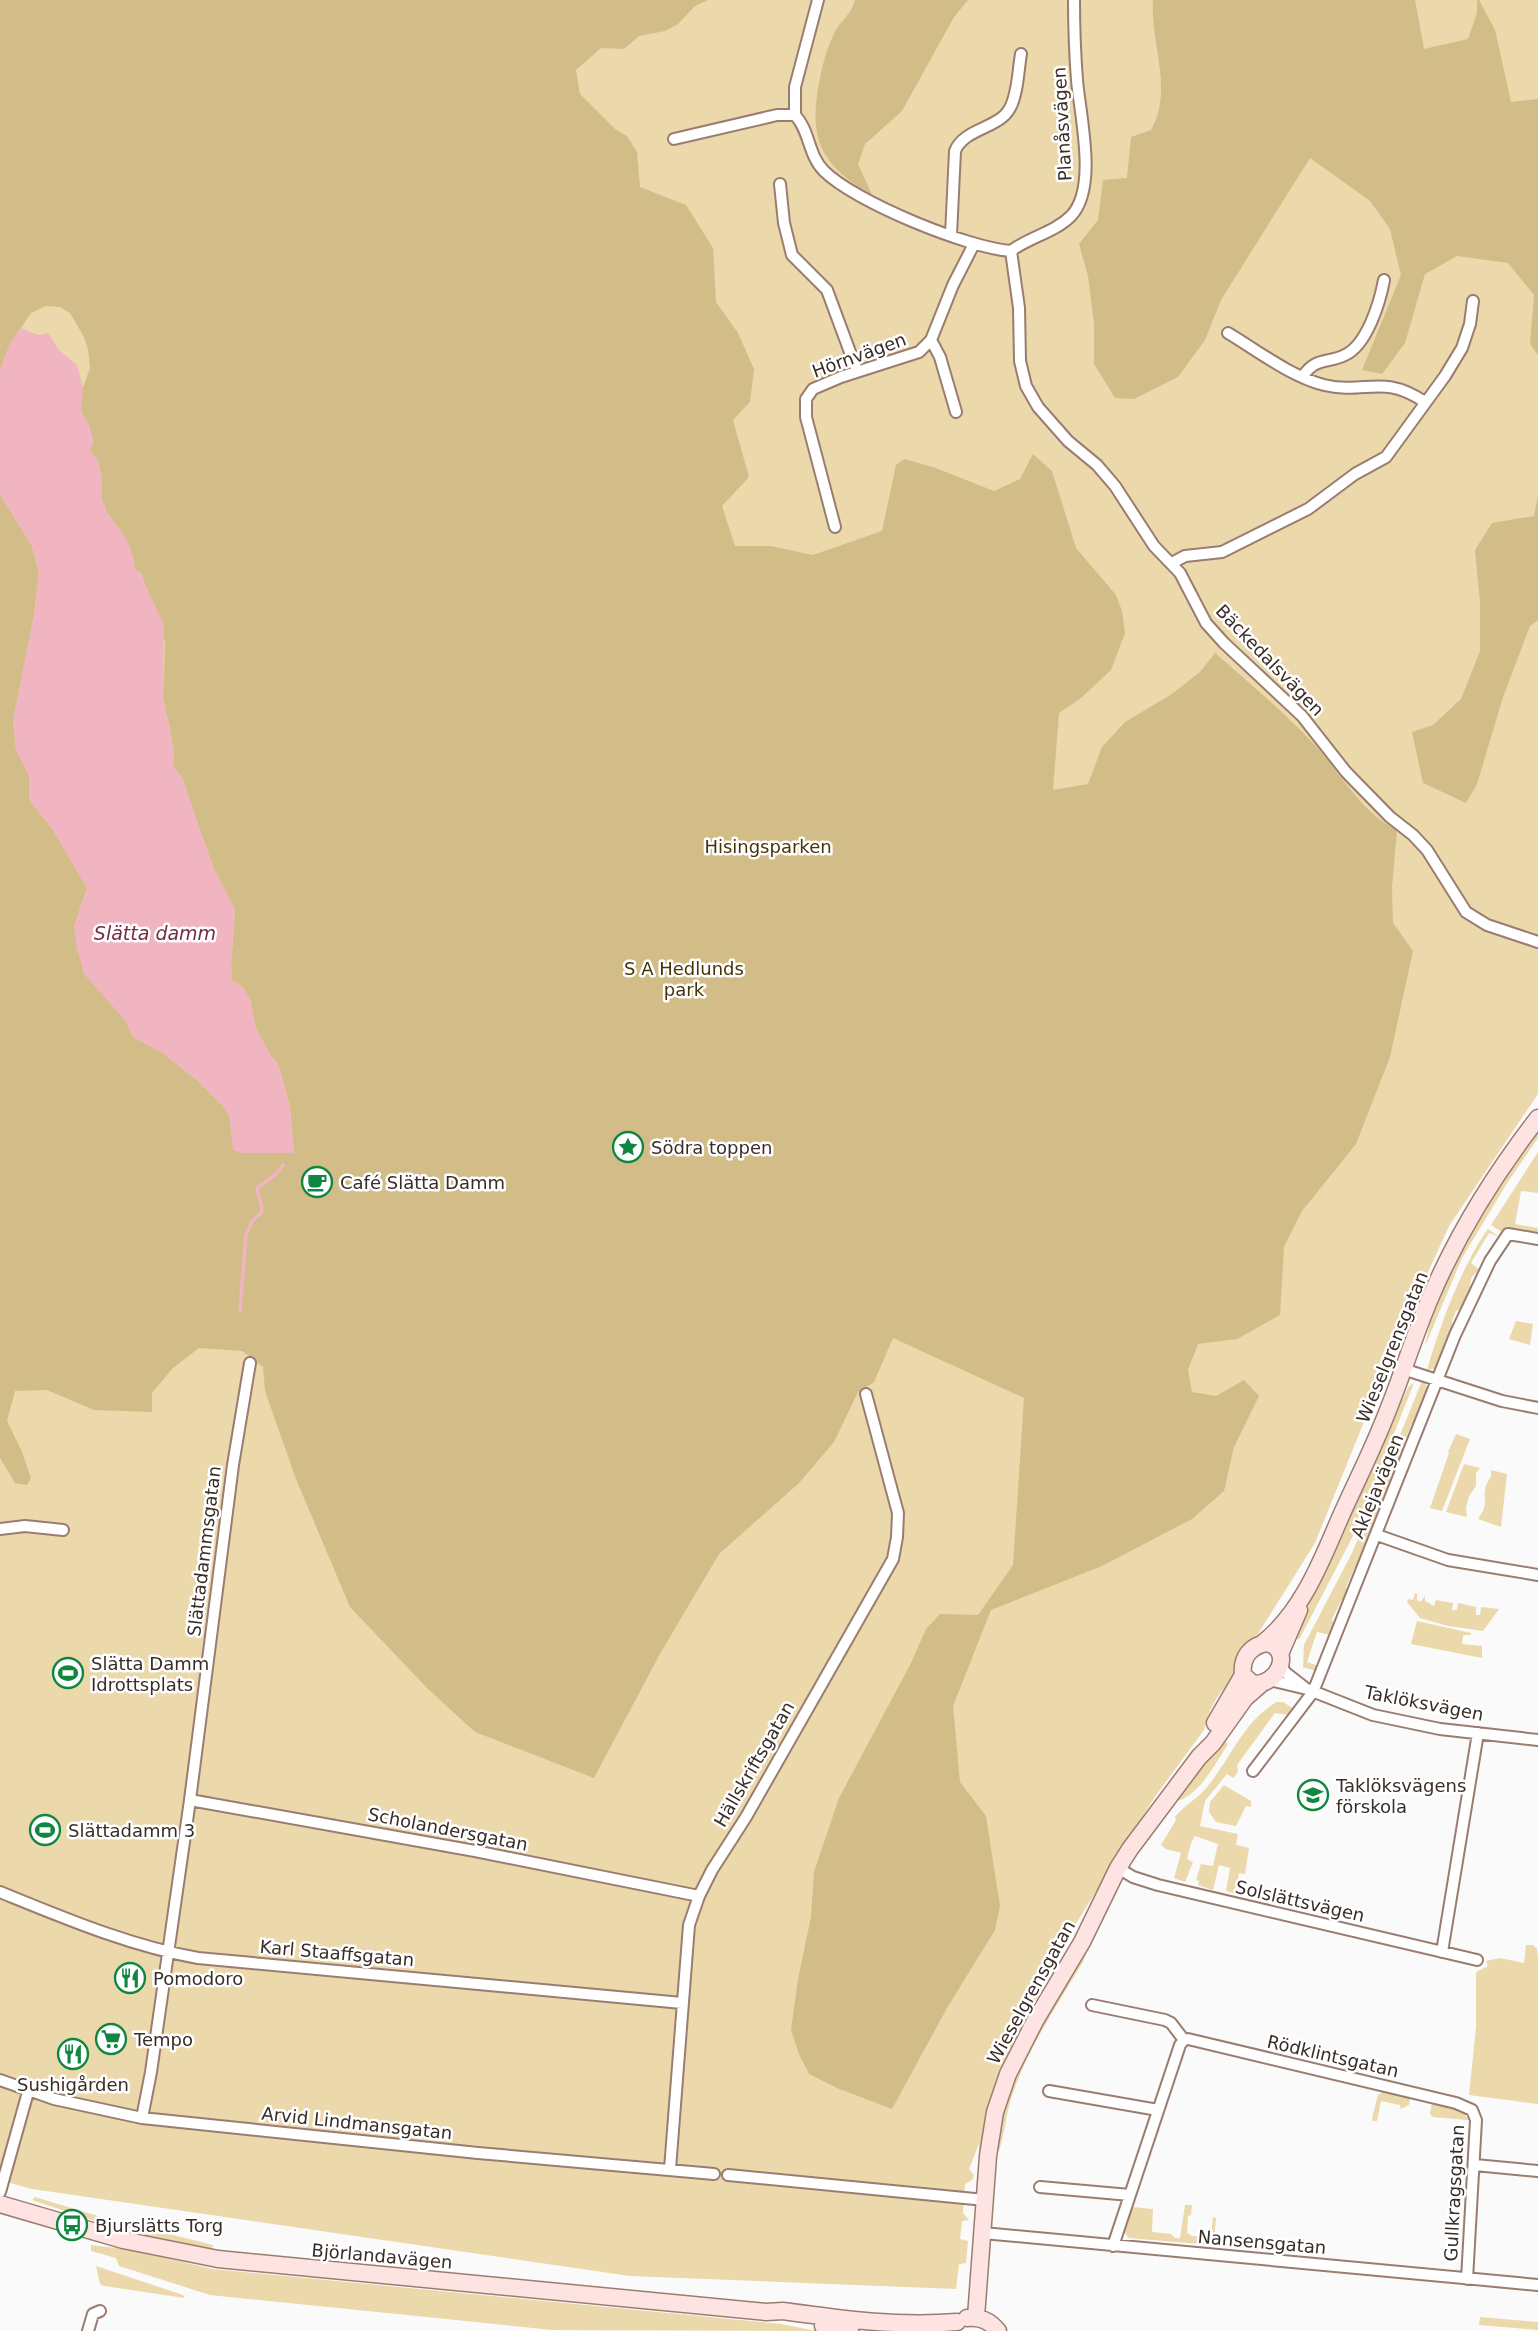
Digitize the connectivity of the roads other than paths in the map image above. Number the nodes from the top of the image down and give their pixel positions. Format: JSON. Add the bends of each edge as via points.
{"nodes":[{"id":1,"x":818,"y":0,"type":"edge"},
{"id":2,"x":1074,"y":0,"type":"edge"},
{"id":3,"x":1021,"y":54,"type":"dead end"},
{"id":4,"x":795,"y":115,"type":"junction"},
{"id":5,"x":674,"y":139,"type":"dead end"},
{"id":6,"x":780,"y":184,"type":"dead end"},
{"id":7,"x":951,"y":235,"type":"junction"},
{"id":8,"x":974,"y":244,"type":"junction"},
{"id":9,"x":1011,"y":251,"type":"junction"},
{"id":10,"x":1384,"y":280,"type":"dead end"},
{"id":11,"x":1473,"y":301,"type":"dead end"},
{"id":12,"x":1228,"y":333,"type":"dead end"},
{"id":13,"x":931,"y":340,"type":"junction"},
{"id":14,"x":857,"y":371,"type":"junction"},
{"id":15,"x":1303,"y":376,"type":"junction"},
{"id":16,"x":1425,"y":402,"type":"junction"},
{"id":17,"x":956,"y":412,"type":"dead end"},
{"id":18,"x":835,"y":527,"type":"dead end"},
{"id":19,"x":1172,"y":563,"type":"junction"},
{"id":20,"x":1538,"y":942,"type":"edge"},
{"id":21,"x":1538,"y":1118,"type":"edge"},
{"id":22,"x":1538,"y":1238,"type":"edge"},
{"id":23,"x":250,"y":1363,"type":"dead end"},
{"id":24,"x":1403,"y":1369,"type":"junction"},
{"id":25,"x":1437,"y":1381,"type":"junction"},
{"id":26,"x":866,"y":1394,"type":"dead end"},
{"id":27,"x":1538,"y":1408,"type":"edge"},
{"id":28,"x":0,"y":1530,"type":"edge"},
{"id":29,"x":63,"y":1530,"type":"dead end"},
{"id":30,"x":1377,"y":1535,"type":"junction"},
{"id":31,"x":1538,"y":1575,"type":"edge"},
{"id":32,"x":1301,"y":1600,"type":"junction"},
{"id":33,"x":1263,"y":1643,"type":"junction"},
{"id":34,"x":1280,"y":1659,"type":"junction"},
{"id":35,"x":1243,"y":1675,"type":"junction"},
{"id":36,"x":1265,"y":1683,"type":"junction"},
{"id":37,"x":1310,"y":1690,"type":"junction"},
{"id":38,"x":1478,"y":1733,"type":"junction"},
{"id":39,"x":1538,"y":1740,"type":"edge"},
{"id":40,"x":1199,"y":1757,"type":"junction"},
{"id":41,"x":1253,"y":1771,"type":"dead end"},
{"id":42,"x":190,"y":1800,"type":"junction"},
{"id":43,"x":1118,"y":1868,"type":"junction"},
{"id":44,"x":0,"y":1892,"type":"edge"},
{"id":45,"x":699,"y":1896,"type":"junction"},
{"id":46,"x":167,"y":1952,"type":"junction"},
{"id":47,"x":1441,"y":1952,"type":"junction"},
{"id":48,"x":1477,"y":1961,"type":"dead end"},
{"id":49,"x":682,"y":2003,"type":"junction"},
{"id":50,"x":1092,"y":2005,"type":"dead end"},
{"id":51,"x":1184,"y":2040,"type":"junction"},
{"id":52,"x":0,"y":2080,"type":"edge"},
{"id":53,"x":1049,"y":2091,"type":"dead end"},
{"id":54,"x":29,"y":2092,"type":"junction"},
{"id":55,"x":1158,"y":2110,"type":"junction"},
{"id":56,"x":1472,"y":2110,"type":"joint"},
{"id":57,"x":142,"y":2118,"type":"junction"},
{"id":58,"x":1475,"y":2165,"type":"junction"},
{"id":59,"x":670,"y":2169,"type":"junction"},
{"id":60,"x":1538,"y":2171,"type":"edge"},
{"id":61,"x":715,"y":2174,"type":"dead end"},
{"id":62,"x":728,"y":2175,"type":"dead end"},
{"id":63,"x":1040,"y":2186,"type":"dead end"},
{"id":64,"x":0,"y":2192,"type":"edge"},
{"id":65,"x":1130,"y":2195,"type":"junction"},
{"id":66,"x":985,"y":2200,"type":"junction"},
{"id":67,"x":0,"y":2204,"type":"edge"},
{"id":68,"x":983,"y":2233,"type":"junction"},
{"id":69,"x":1113,"y":2246,"type":"junction"},
{"id":70,"x":1468,"y":2279,"type":"junction"},
{"id":71,"x":1538,"y":2285,"type":"edge"},
{"id":72,"x":100,"y":2311,"type":"dead end"},
{"id":73,"x":766,"y":2312,"type":"junction"},
{"id":74,"x":976,"y":2318,"type":"junction"},
{"id":75,"x":953,"y":2327,"type":"edge"},
{"id":76,"x":999,"y":2330,"type":"edge"},
{"id":77,"x":88,"y":2331,"type":"edge"},
{"id":78,"x":850,"y":2331,"type":"edge"}],
"edges":[{"from":1,"to":4,"type":"street","via":[[795,87]]},
{"from":2,"to":9,"type":"street","name":"Planåsvägen","via":[[1085,168],[1081,196],[1076,210],[1059,225]]},
{"from":3,"to":7,"type":"street","via":[[1009,110],[961,140],[955,151]]},
{"from":4,"to":5,"type":"street","via":[[777,115]]},
{"from":4,"to":7,"type":"street","via":[[805,128],[813,156],[827,174],[865,199]]},
{"from":6,"to":14,"type":"street","via":[[792,255],[827,290]]},
{"from":7,"to":8,"type":"street"},
{"from":8,"to":9,"type":"street"},
{"from":8,"to":13,"type":"street","name":"Hörnvägen"},
{"from":9,"to":19,"type":"street","name":"Bäckedalsvägen","via":[[1020,361],[1031,397],[1047,420],[1115,486],[1154,546]]},
{"from":10,"to":15,"type":"street","via":[[1361,342],[1349,354],[1310,366]]},
{"from":11,"to":16,"type":"street","via":[[1462,348]]},
{"from":12,"to":15,"type":"street"},
{"from":13,"to":14,"type":"street","name":"Hörnvägen","via":[[919,352]]},
{"from":13,"to":17,"type":"street","name":"Hörnvägen"},
{"from":14,"to":18,"type":"street","name":"Hörnvägen","via":[[813,389],[804,405]]},
{"from":15,"to":16,"type":"street","via":[[1340,387],[1399,387]]},
{"from":16,"to":19,"type":"street","via":[[1386,457],[1308,509],[1222,552],[1185,556]]},
{"from":19,"to":20,"type":"street","name":"Bäckedalsvägen","via":[[1206,622],[1302,716],[1346,772],[1427,850],[1466,912],[1487,925]]},
{"from":21,"to":24,"type":"street","name":"Wieselgrensgatan","via":[[1453,1249]]},
{"from":22,"to":25,"type":"street","name":"Aklejavägen","via":[[1512,1234],[1504,1238]]},
{"from":23,"to":42,"type":"street","name":"Slättadammsgatan"},
{"from":24,"to":25,"type":"street"},
{"from":24,"to":32,"type":"street","name":"Wieselgrensgatan"},
{"from":25,"to":27,"type":"street"},
{"from":25,"to":30,"type":"street","name":"Aklejavägen"},
{"from":26,"to":45,"type":"street","name":"Hällskriftsgatan","via":[[898,1513],[895,1553]]},
{"from":28,"to":29,"type":"street","via":[[24,1526]]},
{"from":30,"to":31,"type":"street","via":[[1447,1560]]},
{"from":30,"to":37,"type":"street","name":"Aklejavägen"},
{"from":32,"to":33,"type":"street","name":"Wieselgrensgatan"},
{"from":32,"to":34,"type":"street","name":"Wieselgrensgatan"},
{"from":33,"to":34,"type":"street","via":[[1275,1646]]},
{"from":33,"to":35,"type":"street","name":"Wieselgrensgatan","via":[[1247,1654]]},
{"from":34,"to":36,"type":"street","name":"Wieselgrensgatan"},
{"from":34,"to":37,"type":"street","name":"Taklöksvägen","via":[[1286,1673]]},
{"from":35,"to":36,"type":"street","via":[[1248,1682]]},
{"from":35,"to":40,"type":"street","name":"Wieselgrensgatan"},
{"from":36,"to":37,"type":"street","name":"Taklöksvägen"},
{"from":36,"to":40,"type":"street","name":"Wieselgrensgatan","via":[[1245,1698]]},
{"from":37,"to":38,"type":"street","name":"Taklöksvägen","via":[[1373,1715]]},
{"from":37,"to":41,"type":"street","name":"Aklejavägen"},
{"from":38,"to":39,"type":"street","name":"Taklöksvägen"},
{"from":38,"to":47,"type":"street"},
{"from":40,"to":43,"type":"street","name":"Wieselgrensgatan"},
{"from":42,"to":45,"type":"street","name":"Scholandersgatan"},
{"from":42,"to":46,"type":"street","name":"Slättadammsgatan"},
{"from":43,"to":47,"type":"street","name":"Solslättsvägen","via":[[1158,1885]]},
{"from":43,"to":66,"type":"street","name":"Wieselgrensgatan","via":[[1008,2074],[992,2131]]},
{"from":44,"to":46,"type":"street","name":"Karl Staaffsgatan"},
{"from":45,"to":49,"type":"street","name":"Hällskriftsgatan","via":[[689,1925]]},
{"from":46,"to":49,"type":"street","name":"Karl Staaffsgatan"},
{"from":46,"to":57,"type":"street","name":"Slättadammsgatan"},
{"from":47,"to":48,"type":"street","name":"Solslättsvägen"},
{"from":49,"to":59,"type":"street","name":"Hällskriftsgatan"},
{"from":50,"to":51,"type":"street","name":"Rödklintsgatan","via":[[1163,2019]]},
{"from":51,"to":55,"type":"street"},
{"from":51,"to":56,"type":"street","name":"Rödklintsgatan"},
{"from":52,"to":54,"type":"street","name":"Arvid Lindmansgatan"},
{"from":53,"to":55,"type":"street"},
{"from":54,"to":57,"type":"street","name":"Arvid Lindmansgatan"},
{"from":54,"to":64,"type":"street"},
{"from":55,"to":65,"type":"street"},
{"from":56,"to":58,"type":"street","name":"Gullkragsgatan"},
{"from":57,"to":59,"type":"street","name":"Arvid Lindmansgatan"},
{"from":58,"to":60,"type":"street"},
{"from":58,"to":70,"type":"street","name":"Gullkragsgatan"},
{"from":59,"to":61,"type":"street","name":"Arvid Lindmansgatan"},
{"from":62,"to":66,"type":"street"},
{"from":63,"to":65,"type":"street"},
{"from":65,"to":69,"type":"street"},
{"from":66,"to":68,"type":"street","name":"Wieselgrensgatan"},
{"from":67,"to":73,"type":"street","name":"Björlandavägen","via":[[122,2240],[218,2259]]},
{"from":68,"to":69,"type":"street","name":"Nansensgatan"},
{"from":68,"to":74,"type":"street","name":"Wieselgrensgatan"},
{"from":69,"to":70,"type":"street","name":"Nansensgatan"},
{"from":70,"to":71,"type":"street","name":"Nansensgatan"},
{"from":72,"to":77,"type":"street","via":[[93,2314]]},
{"from":73,"to":75,"type":"street","name":"Björlandavägen"},
{"from":73,"to":78,"type":"street","name":"Björlandavägen","via":[[780,2319]]},
{"from":74,"to":75,"type":"street","name":"Björlandavägen","via":[[966,2318]]},
{"from":74,"to":76,"type":"street"}]}
